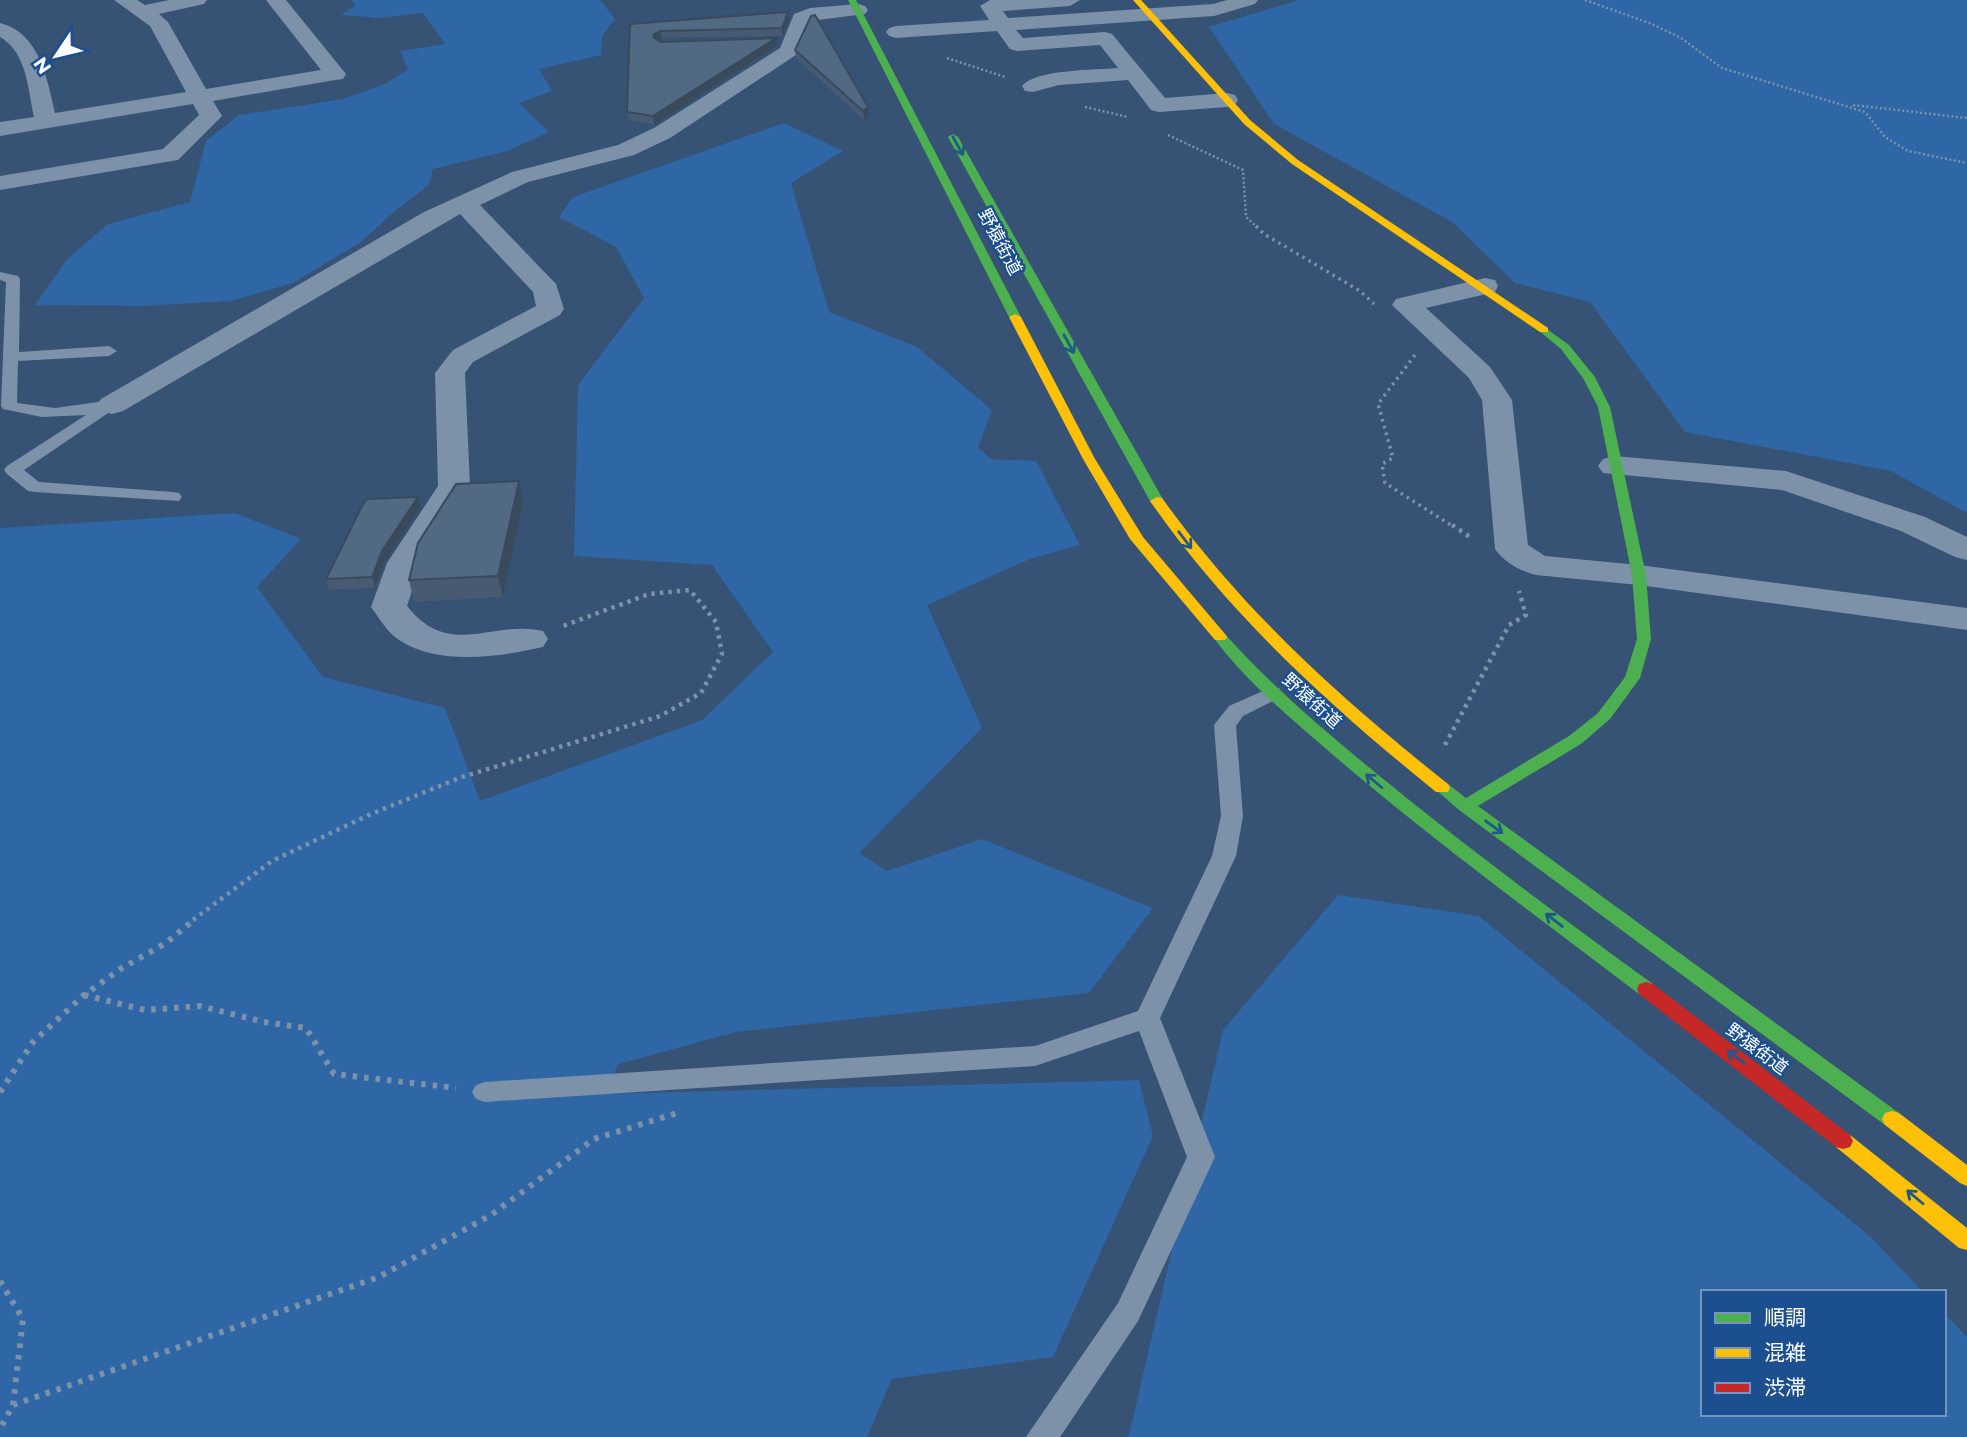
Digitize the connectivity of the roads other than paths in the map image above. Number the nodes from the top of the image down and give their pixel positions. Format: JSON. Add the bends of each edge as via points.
{"nodes":[{"id":1,"x":124,"y":0,"type":"edge"},
{"id":2,"x":197,"y":0,"type":"edge"},
{"id":3,"x":276,"y":0,"type":"edge"},
{"id":4,"x":1070,"y":0,"type":"edge"},
{"id":5,"x":1248,"y":0,"type":"edge"},
{"id":6,"x":855,"y":5,"type":"edge"},
{"id":7,"x":1209,"y":5,"type":"edge"},
{"id":8,"x":1143,"y":7,"type":"edge"},
{"id":9,"x":144,"y":11,"type":"junction"},
{"id":10,"x":1003,"y":24,"type":"junction"},
{"id":11,"x":0,"y":29,"type":"edge"},
{"id":12,"x":896,"y":33,"type":"dead end"},
{"id":13,"x":1134,"y":73,"type":"junction"},
{"id":14,"x":1032,"y":86,"type":"road end"},
{"id":15,"x":199,"y":98,"type":"junction"},
{"id":16,"x":1227,"y":100,"type":"junction"},
{"id":17,"x":46,"y":122,"type":"junction"},
{"id":18,"x":947,"y":126,"type":"dead end"},
{"id":19,"x":0,"y":129,"type":"edge"},
{"id":20,"x":0,"y":183,"type":"edge"},
{"id":21,"x":464,"y":203,"type":"junction"},
{"id":22,"x":0,"y":276,"type":"edge"},
{"id":23,"x":1485,"y":286,"type":"junction"},
{"id":24,"x":109,"y":351,"type":"dead end"},
{"id":25,"x":12,"y":357,"type":"junction"},
{"id":26,"x":112,"y":405,"type":"junction"},
{"id":27,"x":1614,"y":466,"type":"junction"},
{"id":28,"x":173,"y":497,"type":"dead end"},
{"id":29,"x":1967,"y":550,"type":"edge"},
{"id":30,"x":1639,"y":575,"type":"junction"},
{"id":31,"x":1967,"y":619,"type":"edge"},
{"id":32,"x":530,"y":639,"type":"road end"},
{"id":33,"x":1272,"y":693,"type":"junction"},
{"id":34,"x":1465,"y":806,"type":"junction"},
{"id":35,"x":1147,"y":1018,"type":"junction"},
{"id":36,"x":485,"y":1091,"type":"road end"},
{"id":37,"x":1967,"y":1177,"type":"edge"},
{"id":38,"x":1967,"y":1241,"type":"edge"},
{"id":39,"x":1042,"y":1437,"type":"edge"}],
"edges":[{"from":1,"to":9,"type":"street"},
{"from":2,"to":9,"type":"street"},
{"from":3,"to":15,"type":"street","via":[[335,74]]},
{"from":4,"to":10,"type":"street","via":[[990,6]]},
{"from":5,"to":7,"type":"street"},
{"from":6,"to":21,"type":"street","via":[[801,18],[786,41],[789,51],[662,133],[626,150],[520,177]]},
{"from":6,"to":33,"type":"main road","name":"野猿街道","via":[[1089,459],[1137,539]]},
{"from":7,"to":8,"type":"street"},
{"from":8,"to":10,"type":"street"},
{"from":8,"to":16,"type":"main road"},
{"from":9,"to":15,"type":"street","via":[[158,22]]},
{"from":10,"to":12,"type":"street"},
{"from":10,"to":13,"type":"street","via":[[1017,45],[1105,38]]},
{"from":11,"to":17,"type":"street","via":[[22,43],[30,56]]},
{"from":13,"to":14,"type":"street","via":[[1057,79]]},
{"from":13,"to":16,"type":"street","via":[[1159,105]]},
{"from":15,"to":17,"type":"street"},
{"from":15,"to":20,"type":"street","via":[[211,116],[170,155]]},
{"from":16,"to":23,"type":"main road","via":[[1295,162]]},
{"from":17,"to":19,"type":"street"},
{"from":18,"to":34,"type":"main road","name":"野猿街道","one_way":true,"via":[[1133,462],[1188,544],[1223,589],[1309,674]]},
{"from":21,"to":26,"type":"street","via":[[381,246]]},
{"from":21,"to":32,"type":"street","via":[[546,290],[550,309],[463,356],[450,373],[454,486],[404,563],[389,607],[411,633],[432,640],[474,647]]},
{"from":22,"to":25,"type":"lane","via":[[13,279]]},
{"from":23,"to":27,"type":"main road","via":[[1565,348],[1589,377],[1604,407]]},
{"from":23,"to":30,"type":"street","via":[[1406,305],[1480,373],[1497,400],[1512,548],[1536,565]]},
{"from":24,"to":25,"type":"lane"},
{"from":25,"to":26,"type":"lane","via":[[9,405],[18,410],[77,412]]},
{"from":26,"to":28,"type":"lane","via":[[13,470],[34,487]]},
{"from":27,"to":29,"type":"street","via":[[1786,481],[1913,524]]},
{"from":27,"to":30,"type":"main road"},
{"from":30,"to":31,"type":"street"},
{"from":30,"to":34,"type":"main road","via":[[1644,639],[1632,678],[1604,716],[1575,740]]},
{"from":33,"to":35,"type":"lane","via":[[1236,711],[1225,725],[1233,816],[1224,856]]},
{"from":38,"to":33,"type":"main road","name":"野猿街道","one_way":true,"via":[[1783,1092],[1435,831]]},
{"from":34,"to":37,"type":"main road","name":"野猿街道","one_way":true,"via":[[1866,1098]]},
{"from":35,"to":36,"type":"lane","via":[[1035,1056]]},
{"from":35,"to":39,"type":"lane","via":[[1201,1157],[1128,1312]]}]}
